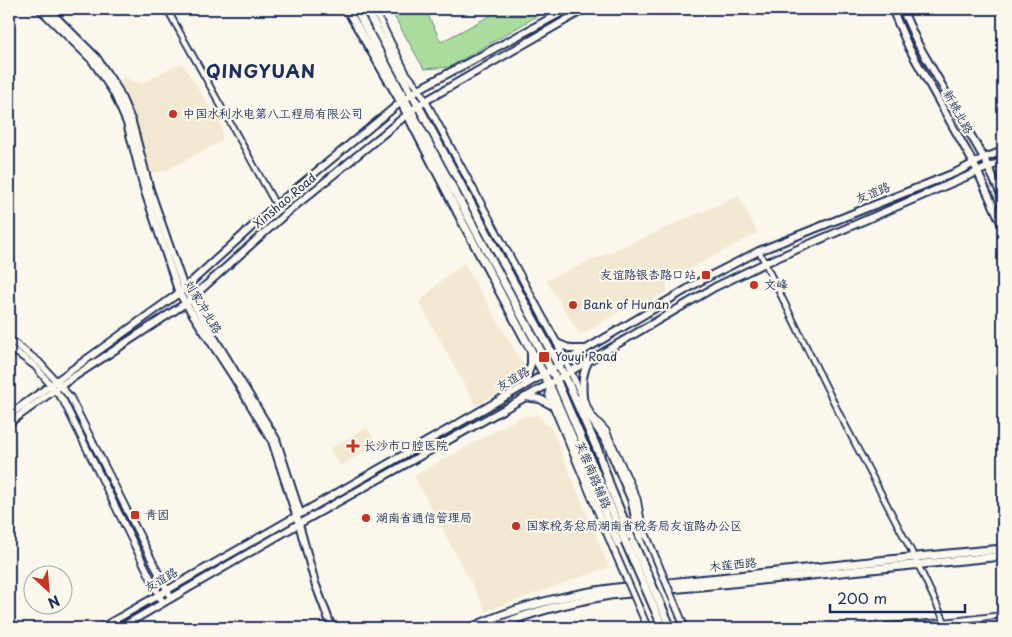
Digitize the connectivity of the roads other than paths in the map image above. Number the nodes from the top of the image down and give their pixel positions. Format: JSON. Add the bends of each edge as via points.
{"nodes":[{"id":1,"x":40,"y":9,"type":"edge"},
{"id":2,"x":48,"y":9,"type":"edge"},
{"id":3,"x":167,"y":9,"type":"edge"},
{"id":4,"x":347,"y":9,"type":"edge"},
{"id":5,"x":356,"y":9,"type":"edge"},
{"id":6,"x":366,"y":9,"type":"edge"},
{"id":7,"x":374,"y":9,"type":"edge"},
{"id":8,"x":568,"y":9,"type":"edge"},
{"id":9,"x":585,"y":9,"type":"edge"},
{"id":10,"x":892,"y":9,"type":"edge"},
{"id":11,"x":902,"y":9,"type":"edge"},
{"id":12,"x":419,"y":89,"type":"junction"},
{"id":13,"x":407,"y":99,"type":"junction"},
{"id":14,"x":425,"y":101,"type":"junction"},
{"id":15,"x":418,"y":106,"type":"junction"},
{"id":16,"x":410,"y":113,"type":"junction"},
{"id":17,"x":1003,"y":151,"type":"edge"},
{"id":18,"x":984,"y":158,"type":"junction"},
{"id":19,"x":1003,"y":161,"type":"edge"},
{"id":20,"x":974,"y":164,"type":"junction"},
{"id":21,"x":988,"y":167,"type":"junction"},
{"id":22,"x":978,"y":172,"type":"junction"},
{"id":23,"x":1003,"y":199,"type":"edge"},
{"id":24,"x":276,"y":205,"type":"junction"},
{"id":25,"x":1003,"y":227,"type":"edge"},
{"id":26,"x":759,"y":251,"type":"junction"},
{"id":27,"x":765,"y":263,"type":"junction"},
{"id":28,"x":182,"y":291,"type":"junction"},
{"id":29,"x":188,"y":301,"type":"junction"},
{"id":30,"x":9,"y":339,"type":"edge"},
{"id":31,"x":557,"y":343,"type":"junction"},
{"id":32,"x":9,"y":347,"type":"edge"},
{"id":33,"x":586,"y":349,"type":"junction"},
{"id":34,"x":531,"y":350,"type":"junction"},
{"id":35,"x":589,"y":360,"type":"junction"},
{"id":36,"x":566,"y":361,"type":"junction"},
{"id":37,"x":555,"y":368,"type":"junction"},
{"id":38,"x":571,"y":370,"type":"junction"},
{"id":39,"x":544,"y":374,"type":"junction"},
{"id":40,"x":560,"y":377,"type":"junction"},
{"id":41,"x":568,"y":383,"type":"junction"},
{"id":42,"x":549,"y":384,"type":"junction"},
{"id":43,"x":56,"y":385,"type":"junction"},
{"id":44,"x":524,"y":386,"type":"junction"},
{"id":45,"x":524,"y":397,"type":"junction"},
{"id":46,"x":583,"y":398,"type":"junction"},
{"id":47,"x":553,"y":406,"type":"junction"},
{"id":48,"x":591,"y":414,"type":"junction"},
{"id":49,"x":9,"y":415,"type":"edge"},
{"id":50,"x":557,"y":416,"type":"junction"},
{"id":51,"x":566,"y":422,"type":"junction"},
{"id":52,"x":9,"y":423,"type":"edge"},
{"id":53,"x":577,"y":429,"type":"junction"},
{"id":54,"x":602,"y":433,"type":"junction"},
{"id":55,"x":300,"y":519,"type":"junction"},
{"id":56,"x":1003,"y":549,"type":"edge"},
{"id":57,"x":1003,"y":556,"type":"edge"},
{"id":58,"x":915,"y":560,"type":"junction"},
{"id":59,"x":661,"y":587,"type":"junction"},
{"id":60,"x":167,"y":589,"type":"junction"},
{"id":61,"x":639,"y":589,"type":"junction"},
{"id":62,"x":158,"y":594,"type":"junction"},
{"id":63,"x":171,"y":598,"type":"junction"},
{"id":64,"x":163,"y":604,"type":"junction"},
{"id":65,"x":1003,"y":615,"type":"edge"},
{"id":66,"x":945,"y":622,"type":"junction"},
{"id":67,"x":647,"y":627,"type":"edge"},
{"id":68,"x":101,"y":628,"type":"edge"},
{"id":69,"x":120,"y":628,"type":"edge"},
{"id":70,"x":334,"y":628,"type":"edge"},
{"id":71,"x":471,"y":628,"type":"edge"},
{"id":72,"x":494,"y":628,"type":"edge"},
{"id":73,"x":655,"y":628,"type":"edge"},
{"id":74,"x":663,"y":628,"type":"edge"},
{"id":75,"x":671,"y":628,"type":"edge"},
{"id":76,"x":679,"y":628,"type":"edge"},
{"id":77,"x":686,"y":628,"type":"edge"},
{"id":78,"x":858,"y":628,"type":"edge"}],
"edges":[{"from":1,"to":28,"type":"main road","name":"刘家冲北路","via":[[92,60],[114,92]]},
{"from":2,"to":28,"type":"main road","name":"刘家冲北路","via":[[96,57],[118,90],[132,122]]},
{"from":3,"to":24,"type":"street"},
{"from":4,"to":13,"type":"main road"},
{"from":5,"to":13,"type":"main road"},
{"from":6,"to":13,"type":"main road"},
{"from":7,"to":12,"type":"street","via":[[406,73]]},
{"from":8,"to":12,"type":"main road","name":"Xinshao Road"},
{"from":9,"to":14,"type":"main road","name":"Xinshao Road"},
{"from":10,"to":20,"type":"main road","name":"新姚北路","via":[[909,48]]},
{"from":11,"to":18,"type":"main road","name":"新姚北路","via":[[918,44]]},
{"from":12,"to":13,"type":"main road","name":"Xinshao Road"},
{"from":12,"to":14,"type":"street"},
{"from":13,"to":15,"type":"main road"},
{"from":13,"to":16,"type":"main road"},
{"from":13,"to":24,"type":"main road","name":"Xinshao Road"},
{"from":14,"to":15,"type":"main road","name":"Xinshao Road"},
{"from":14,"to":31,"type":"street"},
{"from":15,"to":16,"type":"main road","name":"Xinshao Road"},
{"from":15,"to":37,"type":"main road","via":[[477,213]]},
{"from":16,"to":29,"type":"main road","name":"Xinshao Road","via":[[290,210]]},
{"from":16,"to":34,"type":"main road","via":[[466,230]]},
{"from":16,"to":37,"type":"main road"},
{"from":17,"to":18,"type":"main road","name":"友谊路"},
{"from":18,"to":20,"type":"main road","name":"友谊路"},
{"from":18,"to":21,"type":"main road","name":"新姚北路"},
{"from":19,"to":21,"type":"main road","name":"友谊路"},
{"from":20,"to":22,"type":"main road","name":"新姚北路"},
{"from":20,"to":26,"type":"main road","name":"友谊路"},
{"from":21,"to":22,"type":"main road","name":"友谊路"},
{"from":21,"to":23,"type":"main road","name":"新姚北路"},
{"from":22,"to":25,"type":"main road","name":"新姚北路"},
{"from":22,"to":27,"type":"main road","name":"友谊路"},
{"from":24,"to":28,"type":"main road","name":"Xinshao Road"},
{"from":26,"to":27,"type":"street"},
{"from":26,"to":33,"type":"main road","name":"友谊路","via":[[704,279]]},
{"from":27,"to":35,"type":"main road","name":"友谊路","via":[[715,287]]},
{"from":27,"to":58,"type":"street"},
{"from":28,"to":29,"type":"main road","name":"刘家冲北路"},
{"from":28,"to":43,"type":"main road","name":"Xinshao Road"},
{"from":29,"to":43,"type":"main road","name":"Xinshao Road"},
{"from":29,"to":55,"type":"main road","name":"刘家冲北路","via":[[272,441]]},
{"from":30,"to":43,"type":"street","via":[[39,362]]},
{"from":31,"to":33,"type":"main road","via":[[571,349]]},
{"from":31,"to":36,"type":"street"},
{"from":32,"to":43,"type":"street"},
{"from":33,"to":36,"type":"main road","name":"友谊路"},
{"from":34,"to":39,"type":"main road"},
{"from":34,"to":44,"type":"main road"},
{"from":35,"to":38,"type":"main road","name":"友谊路"},
{"from":35,"to":46,"type":"main road","via":[[583,370]]},
{"from":36,"to":37,"type":"main road","name":"友谊路"},
{"from":36,"to":38,"type":"street"},
{"from":37,"to":39,"type":"main road","name":"友谊路"},
{"from":37,"to":40,"type":"main road"},
{"from":38,"to":40,"type":"main road","name":"友谊路"},
{"from":38,"to":46,"type":"street"},
{"from":39,"to":42,"type":"main road"},
{"from":39,"to":44,"type":"main road","name":"友谊路"},
{"from":40,"to":41,"type":"main road"},
{"from":40,"to":42,"type":"main road","name":"友谊路"},
{"from":40,"to":53,"type":"main road"},
{"from":41,"to":54,"type":"main road"},
{"from":41,"to":75,"type":"main road","bridge":true},
{"from":42,"to":45,"type":"main road","name":"友谊路"},
{"from":42,"to":47,"type":"street","name":"芙蓉南路辅路"},
{"from":42,"to":51,"type":"main road"},
{"from":43,"to":49,"type":"main road","name":"Xinshao Road"},
{"from":43,"to":52,"type":"main road","name":"Xinshao Road"},
{"from":43,"to":60,"type":"street","via":[[70,397]]},
{"from":43,"to":62,"type":"street"},
{"from":44,"to":55,"type":"main road","name":"友谊路"},
{"from":45,"to":47,"type":"main road","via":[[540,399]]},
{"from":45,"to":55,"type":"main road","name":"友谊路"},
{"from":46,"to":48,"type":"street"},
{"from":47,"to":50,"type":"street","name":"芙蓉南路辅路"},
{"from":48,"to":54,"type":"main road"},
{"from":48,"to":77,"type":"street","bridge":true,"via":[[606,431],[631,483],[642,526]]},
{"from":50,"to":51,"type":"main road"},
{"from":50,"to":67,"type":"street","name":"芙蓉南路辅路","bridge":true},
{"from":51,"to":53,"type":"main road"},
{"from":51,"to":61,"type":"main road"},
{"from":53,"to":74,"type":"main road","bridge":true},
{"from":54,"to":59,"type":"main road","via":[[632,500],[638,532]]},
{"from":55,"to":60,"type":"main road","name":"友谊路"},
{"from":55,"to":63,"type":"main road","name":"友谊路"},
{"from":55,"to":70,"type":"main road","name":"刘家冲北路"},
{"from":56,"to":58,"type":"main road","name":"木莲西路"},
{"from":57,"to":58,"type":"main road","name":"木莲西路"},
{"from":58,"to":59,"type":"main road","name":"木莲西路"},
{"from":58,"to":66,"type":"street"},
{"from":59,"to":61,"type":"main road","name":"木莲西路"},
{"from":59,"to":76,"type":"main road"},
{"from":60,"to":62,"type":"main road","name":"友谊路"},
{"from":60,"to":63,"type":"street"},
{"from":61,"to":71,"type":"main road","name":"木莲西路","via":[[608,588],[563,597],[489,619]]},
{"from":61,"to":72,"type":"main road","name":"木莲西路","via":[[565,603]]},
{"from":61,"to":73,"type":"main road"},
{"from":62,"to":64,"type":"street"},
{"from":62,"to":68,"type":"main road","name":"友谊路"},
{"from":63,"to":64,"type":"main road","name":"友谊路"},
{"from":64,"to":69,"type":"main road","name":"友谊路"},
{"from":65,"to":66,"type":"street"},
{"from":66,"to":78,"type":"street"}]}
